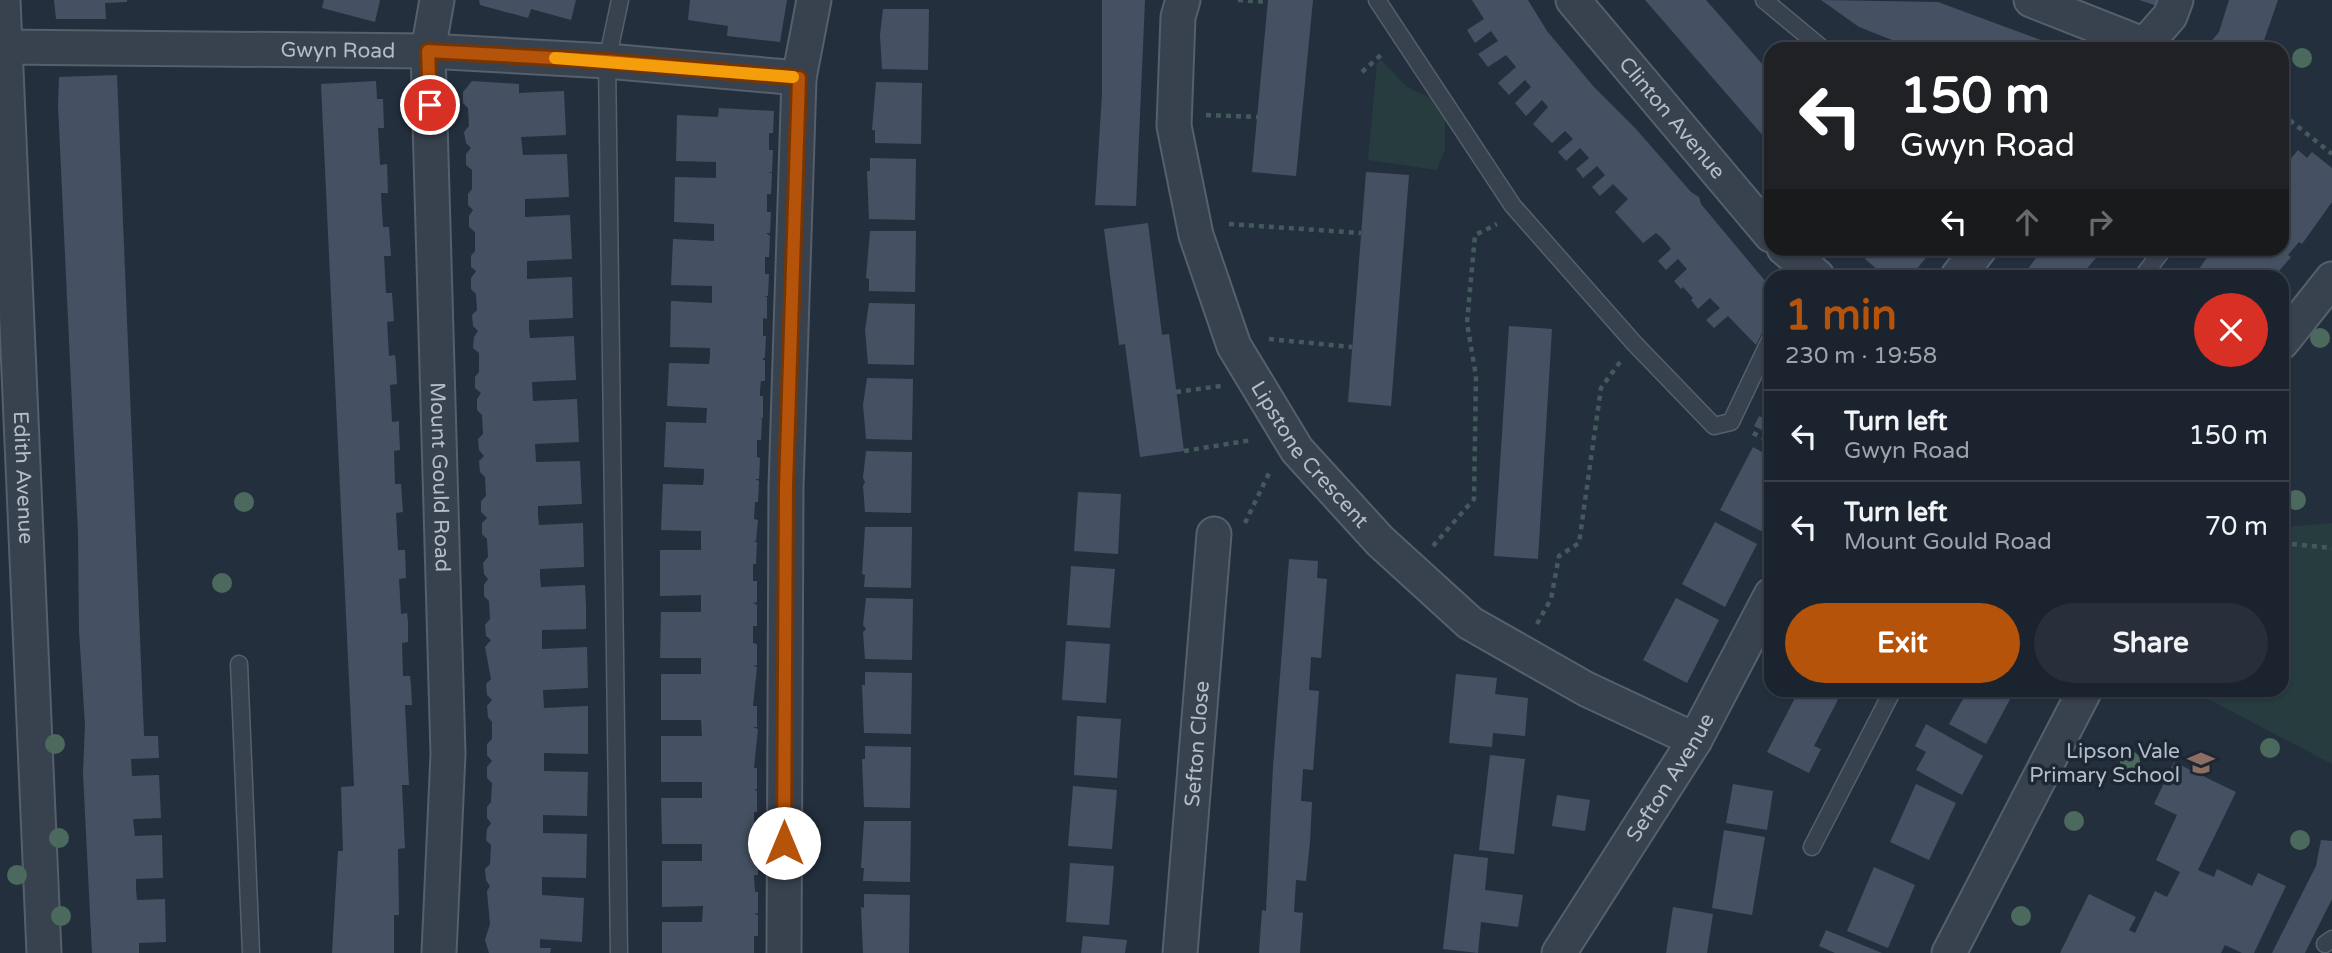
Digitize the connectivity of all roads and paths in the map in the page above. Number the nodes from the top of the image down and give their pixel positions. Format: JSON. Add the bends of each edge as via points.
{"nodes":[{"id":1,"x":3,"y":0,"type":"edge"},
{"id":2,"x":437,"y":0,"type":"edge"},
{"id":3,"x":620,"y":0,"type":"edge"},
{"id":4,"x":814,"y":0,"type":"edge"},
{"id":5,"x":1183,"y":0,"type":"edge"},
{"id":6,"x":1238,"y":0,"type":"edge"},
{"id":7,"x":1377,"y":0,"type":"edge"},
{"id":8,"x":1573,"y":0,"type":"edge"},
{"id":9,"x":1764,"y":0,"type":"edge"},
{"id":10,"x":2031,"y":0,"type":"edge"},
{"id":11,"x":2176,"y":0,"type":"edge"},
{"id":12,"x":1268,"y":2,"type":"dead end"},
{"id":13,"x":1815,"y":42,"type":"edge"},
{"id":14,"x":2131,"y":42,"type":"edge"},
{"id":15,"x":2147,"y":42,"type":"edge"},
{"id":16,"x":2,"y":47,"type":"edge"},
{"id":17,"x":428,"y":51,"type":"junction"},
{"id":18,"x":607,"y":61,"type":"junction"},
{"id":19,"x":799,"y":78,"type":"junction"},
{"id":20,"x":1175,"y":114,"type":"junction"},
{"id":21,"x":1258,"y":117,"type":"dead end"},
{"id":22,"x":2289,"y":120,"type":"edge"},
{"id":23,"x":2332,"y":154,"type":"edge"},
{"id":24,"x":1193,"y":222,"type":"junction"},
{"id":25,"x":1764,"y":227,"type":"edge"},
{"id":26,"x":1361,"y":233,"type":"dead end"},
{"id":27,"x":1475,"y":235,"type":"dead end"},
{"id":28,"x":1974,"y":256,"type":"edge"},
{"id":29,"x":1963,"y":270,"type":"edge"},
{"id":30,"x":2332,"y":279,"type":"edge"},
{"id":31,"x":2289,"y":333,"type":"edge"},
{"id":32,"x":1230,"y":336,"type":"junction"},
{"id":33,"x":1634,"y":343,"type":"junction"},
{"id":34,"x":1352,"y":346,"type":"dead end"},
{"id":35,"x":1764,"y":353,"type":"edge"},
{"id":36,"x":1287,"y":435,"type":"junction"},
{"id":37,"x":1184,"y":451,"type":"dead end"},
{"id":38,"x":1214,"y":534,"type":"joint"},
{"id":39,"x":2289,"y":544,"type":"edge"},
{"id":40,"x":2332,"y":548,"type":"edge"},
{"id":41,"x":1412,"y":570,"type":"junction"},
{"id":42,"x":1764,"y":608,"type":"edge"},
{"id":43,"x":1522,"y":653,"type":"junction"},
{"id":44,"x":239,"y":664,"type":"dead end"},
{"id":45,"x":1888,"y":697,"type":"edge"},
{"id":46,"x":2081,"y":697,"type":"edge"},
{"id":47,"x":1695,"y":740,"type":"junction"},
{"id":48,"x":1812,"y":847,"type":"dead end"},
{"id":49,"x":44,"y":953,"type":"edge"},
{"id":50,"x":251,"y":953,"type":"edge"},
{"id":51,"x":439,"y":953,"type":"edge"},
{"id":52,"x":619,"y":953,"type":"edge"},
{"id":53,"x":783,"y":953,"type":"edge"},
{"id":54,"x":1180,"y":953,"type":"edge"},
{"id":55,"x":1559,"y":953,"type":"edge"},
{"id":56,"x":1949,"y":953,"type":"edge"}],
"edges":[{"from":1,"to":16,"type":"street","name":"Edith Avenue"},
{"from":2,"to":17,"type":"street","name":"Mount Gould Road"},
{"from":3,"to":18,"type":"lane"},
{"from":4,"to":19,"type":"street"},
{"from":5,"to":20,"type":"street","name":"Lipstone Crescent","via":[[1178,17]]},
{"from":6,"to":12,"type":"path"},
{"from":7,"to":33,"type":"lane","via":[[1513,206]]},
{"from":8,"to":25,"type":"street","name":"Clinton Avenue"},
{"from":9,"to":13,"type":"lane"},
{"from":10,"to":14,"type":"street"},
{"from":11,"to":15,"type":"street"},
{"from":16,"to":17,"type":"street","name":"Gwyn Road"},
{"from":16,"to":49,"type":"street","name":"Edith Avenue"},
{"from":17,"to":18,"type":"street","name":"Gwyn Road"},
{"from":17,"to":51,"type":"street","name":"Mount Gould Road","via":[[448,754]]},
{"from":18,"to":19,"type":"street","name":"Gwyn Road"},
{"from":18,"to":52,"type":"lane"},
{"from":19,"to":53,"type":"street","via":[[786,487]]},
{"from":20,"to":21,"type":"path"},
{"from":20,"to":24,"type":"street","name":"Lipstone Crescent"},
{"from":22,"to":23,"type":"path"},
{"from":24,"to":26,"type":"path"},
{"from":24,"to":32,"type":"street","name":"Lipstone Crescent"},
{"from":27,"to":41,"type":"path","via":[[1467,323],[1476,376],[1474,499]]},
{"from":28,"to":29,"type":"street"},
{"from":30,"to":31,"type":"street"},
{"from":32,"to":34,"type":"path"},
{"from":32,"to":36,"type":"street","name":"Lipstone Crescent"},
{"from":33,"to":35,"type":"lane","via":[[1714,426],[1731,422]]},
{"from":33,"to":43,"type":"path","via":[[1601,388],[1579,543],[1559,555],[1551,599]]},
{"from":36,"to":37,"type":"path"},
{"from":36,"to":38,"type":"path","via":[[1240,534]]},
{"from":36,"to":41,"type":"street","name":"Lipstone Crescent","via":[[1306,461]]},
{"from":38,"to":54,"type":"street","name":"Sefton Close"},
{"from":39,"to":40,"type":"path"},
{"from":41,"to":43,"type":"street","name":"Lipstone Crescent","via":[[1470,623]]},
{"from":42,"to":47,"type":"street","name":"Sefton Avenue"},
{"from":43,"to":47,"type":"street","name":"Lipstone Crescent"},
{"from":44,"to":50,"type":"lane"},
{"from":45,"to":48,"type":"lane"},
{"from":46,"to":56,"type":"street"},
{"from":47,"to":55,"type":"street","name":"Sefton Avenue"}]}
